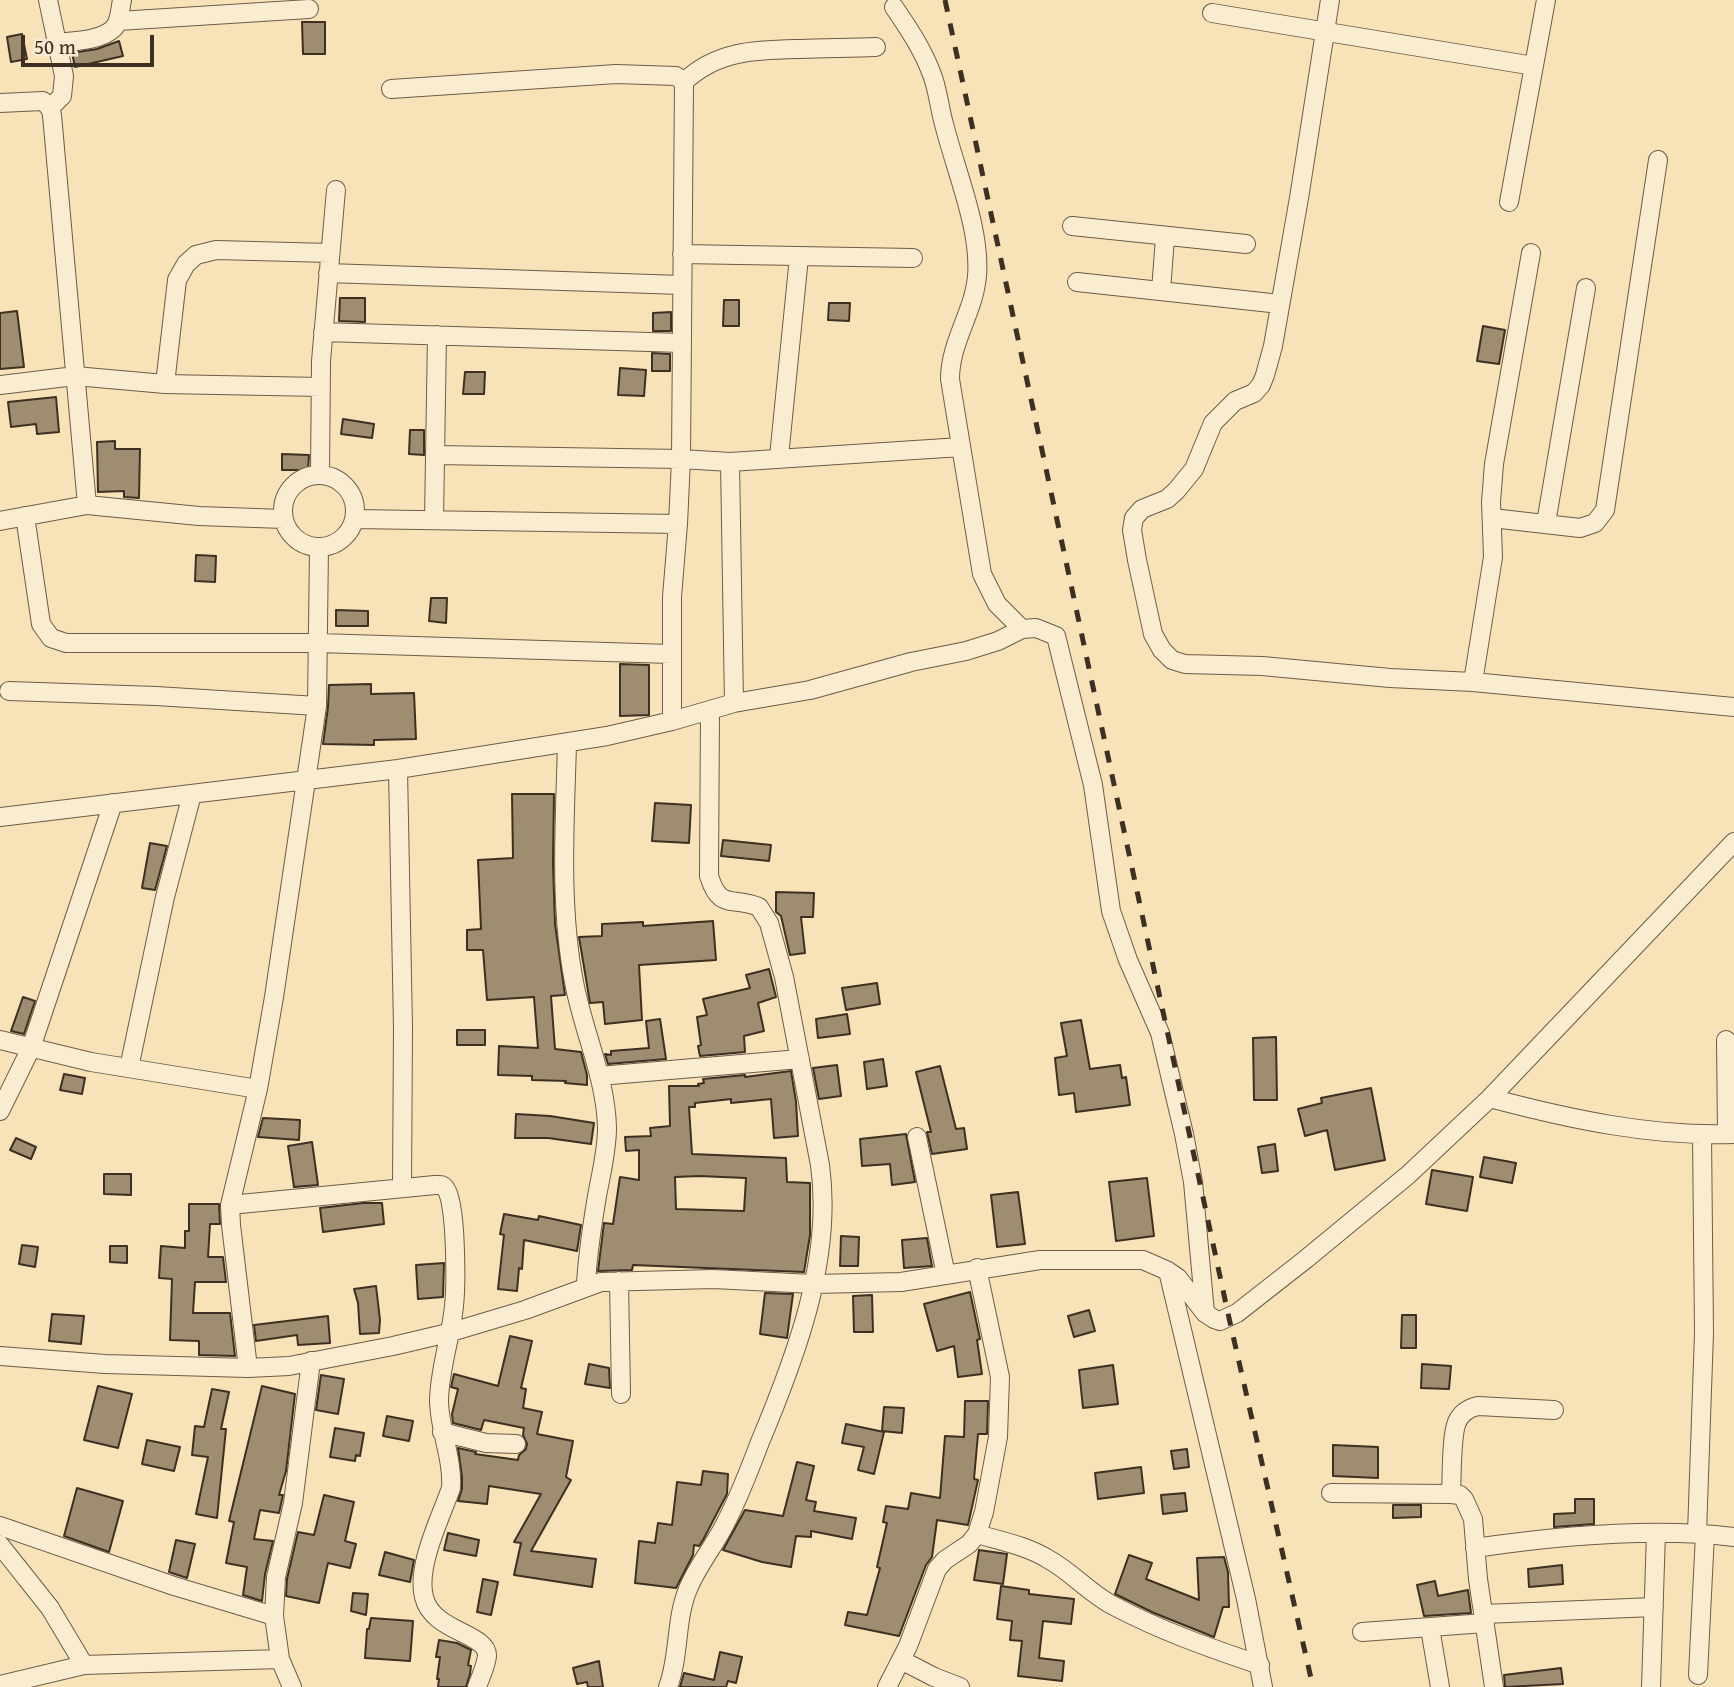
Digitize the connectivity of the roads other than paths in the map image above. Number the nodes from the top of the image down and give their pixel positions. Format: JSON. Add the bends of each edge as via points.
{"nodes":[{"id":1,"x":48,"y":0,"type":"edge"},
{"id":2,"x":122,"y":0,"type":"edge"},
{"id":3,"x":1330,"y":0,"type":"edge"},
{"id":4,"x":1545,"y":0,"type":"edge"},
{"id":5,"x":894,"y":7,"type":"dead end"},
{"id":6,"x":309,"y":9,"type":"dead end"},
{"id":7,"x":1212,"y":13,"type":"dead end"},
{"id":8,"x":118,"y":20,"type":"junction"},
{"id":9,"x":1325,"y":31,"type":"junction"},
{"id":10,"x":57,"y":43,"type":"junction"},
{"id":11,"x":876,"y":47,"type":"dead end"},
{"id":12,"x":1534,"y":66,"type":"junction"},
{"id":13,"x":684,"y":82,"type":"junction"},
{"id":14,"x":391,"y":89,"type":"dead end"},
{"id":15,"x":0,"y":103,"type":"edge"},
{"id":16,"x":50,"y":108,"type":"junction"},
{"id":17,"x":1658,"y":160,"type":"dead end"},
{"id":18,"x":336,"y":190,"type":"dead end"},
{"id":19,"x":1509,"y":202,"type":"dead end"},
{"id":20,"x":1072,"y":226,"type":"dead end"},
{"id":21,"x":1165,"y":237,"type":"junction"},
{"id":22,"x":1246,"y":244,"type":"dead end"},
{"id":23,"x":330,"y":253,"type":"junction"},
{"id":24,"x":1531,"y":253,"type":"dead end"},
{"id":25,"x":682,"y":254,"type":"junction"},
{"id":26,"x":799,"y":257,"type":"junction"},
{"id":27,"x":913,"y":258,"type":"dead end"},
{"id":28,"x":328,"y":273,"type":"junction"},
{"id":29,"x":1077,"y":282,"type":"dead end"},
{"id":30,"x":681,"y":285,"type":"junction"},
{"id":31,"x":1586,"y":288,"type":"dead end"},
{"id":32,"x":1160,"y":291,"type":"junction"},
{"id":33,"x":1280,"y":304,"type":"junction"},
{"id":34,"x":323,"y":331,"type":"junction"},
{"id":35,"x":437,"y":335,"type":"junction"},
{"id":36,"x":682,"y":343,"type":"junction"},
{"id":37,"x":75,"y":376,"type":"junction"},
{"id":38,"x":164,"y":384,"type":"junction"},
{"id":39,"x":0,"y":385,"type":"edge"},
{"id":40,"x":321,"y":387,"type":"junction"},
{"id":41,"x":961,"y":447,"type":"junction"},
{"id":42,"x":435,"y":455,"type":"junction"},
{"id":43,"x":779,"y":457,"type":"junction"},
{"id":44,"x":681,"y":458,"type":"junction"},
{"id":45,"x":730,"y":462,"type":"junction"},
{"id":46,"x":320,"y":475,"type":"junction"},
{"id":47,"x":88,"y":505,"type":"junction"},
{"id":48,"x":25,"y":516,"type":"junction"},
{"id":49,"x":1492,"y":518,"type":"junction"},
{"id":50,"x":284,"y":519,"type":"junction"},
{"id":51,"x":354,"y":519,"type":"junction"},
{"id":52,"x":434,"y":520,"type":"junction"},
{"id":53,"x":0,"y":521,"type":"edge"},
{"id":54,"x":1546,"y":523,"type":"junction"},
{"id":55,"x":678,"y":524,"type":"junction"},
{"id":56,"x":319,"y":547,"type":"junction"},
{"id":57,"x":1022,"y":629,"type":"junction"},
{"id":58,"x":319,"y":643,"type":"junction"},
{"id":59,"x":671,"y":654,"type":"junction"},
{"id":60,"x":1473,"y":682,"type":"junction"},
{"id":61,"x":9,"y":691,"type":"dead end"},
{"id":62,"x":734,"y":703,"type":"junction"},
{"id":63,"x":317,"y":706,"type":"junction"},
{"id":64,"x":1734,"y":707,"type":"edge"},
{"id":65,"x":710,"y":710,"type":"junction"},
{"id":66,"x":672,"y":721,"type":"junction"},
{"id":67,"x":567,"y":743,"type":"junction"},
{"id":68,"x":398,"y":769,"type":"junction"},
{"id":69,"x":306,"y":779,"type":"junction"},
{"id":70,"x":192,"y":794,"type":"junction"},
{"id":71,"x":113,"y":803,"type":"junction"},
{"id":72,"x":0,"y":817,"type":"edge"},
{"id":73,"x":1734,"y":842,"type":"edge"},
{"id":74,"x":0,"y":1040,"type":"edge"},
{"id":75,"x":1726,"y":1040,"type":"dead end"},
{"id":76,"x":31,"y":1048,"type":"junction"},
{"id":77,"x":800,"y":1059,"type":"junction"},
{"id":78,"x":129,"y":1068,"type":"junction"},
{"id":79,"x":599,"y":1076,"type":"junction"},
{"id":80,"x":258,"y":1089,"type":"junction"},
{"id":81,"x":1490,"y":1098,"type":"junction"},
{"id":82,"x":0,"y":1111,"type":"edge"},
{"id":83,"x":1731,"y":1134,"type":"edge"},
{"id":84,"x":1702,"y":1135,"type":"junction"},
{"id":85,"x":917,"y":1136,"type":"dead end"},
{"id":86,"x":402,"y":1188,"type":"junction"},
{"id":87,"x":230,"y":1205,"type":"junction"},
{"id":88,"x":977,"y":1268,"type":"junction"},
{"id":89,"x":1168,"y":1271,"type":"junction"},
{"id":90,"x":946,"y":1275,"type":"junction"},
{"id":91,"x":619,"y":1281,"type":"junction"},
{"id":92,"x":813,"y":1284,"type":"junction"},
{"id":93,"x":586,"y":1286,"type":"junction"},
{"id":94,"x":1205,"y":1313,"type":"junction"},
{"id":95,"x":449,"y":1333,"type":"junction"},
{"id":96,"x":0,"y":1356,"type":"edge"},
{"id":97,"x":312,"y":1361,"type":"junction"},
{"id":98,"x":248,"y":1368,"type":"junction"},
{"id":99,"x":621,"y":1394,"type":"dead end"},
{"id":100,"x":1554,"y":1410,"type":"dead end"},
{"id":101,"x":442,"y":1433,"type":"junction"},
{"id":102,"x":516,"y":1444,"type":"dead end"},
{"id":103,"x":1331,"y":1493,"type":"dead end"},
{"id":104,"x":1451,"y":1494,"type":"junction"},
{"id":105,"x":0,"y":1526,"type":"edge"},
{"id":106,"x":1656,"y":1533,"type":"junction"},
{"id":107,"x":1701,"y":1533,"type":"junction"},
{"id":108,"x":977,"y":1534,"type":"junction"},
{"id":109,"x":1734,"y":1538,"type":"edge"},
{"id":110,"x":0,"y":1545,"type":"edge"},
{"id":111,"x":1475,"y":1548,"type":"junction"},
{"id":112,"x":1654,"y":1607,"type":"junction"},
{"id":113,"x":274,"y":1616,"type":"junction"},
{"id":114,"x":1484,"y":1618,"type":"junction"},
{"id":115,"x":1430,"y":1628,"type":"junction"},
{"id":116,"x":1362,"y":1632,"type":"dead end"},
{"id":117,"x":279,"y":1659,"type":"junction"},
{"id":118,"x":901,"y":1660,"type":"junction"},
{"id":119,"x":84,"y":1665,"type":"junction"},
{"id":120,"x":1260,"y":1665,"type":"junction"},
{"id":121,"x":1698,"y":1675,"type":"dead end"},
{"id":122,"x":0,"y":1685,"type":"edge"},
{"id":123,"x":292,"y":1687,"type":"edge"},
{"id":124,"x":477,"y":1687,"type":"edge"},
{"id":125,"x":668,"y":1687,"type":"edge"},
{"id":126,"x":887,"y":1687,"type":"edge"},
{"id":127,"x":960,"y":1687,"type":"edge"},
{"id":128,"x":1263,"y":1687,"type":"edge"},
{"id":129,"x":1440,"y":1687,"type":"edge"},
{"id":130,"x":1494,"y":1687,"type":"edge"},
{"id":131,"x":1651,"y":1687,"type":"edge"}],
"edges":[{"from":1,"to":10,"type":"street"},
{"from":2,"to":8,"type":"street"},
{"from":3,"to":9,"type":"street"},
{"from":4,"to":12,"type":"street"},
{"from":5,"to":41,"type":"street","via":[[933,74],[975,244],[975,284],[950,363]]},
{"from":6,"to":8,"type":"street"},
{"from":7,"to":9,"type":"street"},
{"from":8,"to":10,"type":"street","via":[[103,34]]},
{"from":9,"to":12,"type":"street"},
{"from":9,"to":33,"type":"street"},
{"from":10,"to":16,"type":"street","via":[[64,88]]},
{"from":11,"to":13,"type":"street","via":[[750,50],[707,64]]},
{"from":12,"to":19,"type":"street"},
{"from":13,"to":14,"type":"street","via":[[676,76],[616,74]]},
{"from":13,"to":25,"type":"street"},
{"from":15,"to":16,"type":"street","via":[[34,100]]},
{"from":16,"to":37,"type":"street"},
{"from":17,"to":54,"type":"street","via":[[1605,510],[1587,527]]},
{"from":18,"to":23,"type":"street"},
{"from":20,"to":21,"type":"street"},
{"from":21,"to":22,"type":"street"},
{"from":21,"to":32,"type":"street"},
{"from":23,"to":28,"type":"street"},
{"from":23,"to":38,"type":"street","via":[[216,250],[196,255],[177,280]]},
{"from":24,"to":49,"type":"street","via":[[1494,464]]},
{"from":25,"to":26,"type":"street"},
{"from":25,"to":30,"type":"street"},
{"from":26,"to":27,"type":"street"},
{"from":26,"to":43,"type":"street"},
{"from":28,"to":30,"type":"street"},
{"from":28,"to":34,"type":"street"},
{"from":29,"to":32,"type":"street"},
{"from":30,"to":36,"type":"street"},
{"from":31,"to":54,"type":"street"},
{"from":32,"to":33,"type":"street"},
{"from":33,"to":60,"type":"street","via":[[1261,385],[1235,401],[1213,423],[1194,469],[1177,491],[1134,518],[1132,530],[1153,634],[1172,660],[1185,664]]},
{"from":34,"to":35,"type":"street"},
{"from":34,"to":40,"type":"street"},
{"from":35,"to":36,"type":"street"},
{"from":35,"to":42,"type":"street"},
{"from":36,"to":44,"type":"street"},
{"from":37,"to":38,"type":"street"},
{"from":37,"to":39,"type":"street"},
{"from":37,"to":47,"type":"street"},
{"from":38,"to":40,"type":"street"},
{"from":40,"to":46,"type":"street"},
{"from":41,"to":43,"type":"street"},
{"from":41,"to":57,"type":"street","via":[[982,574],[997,604]]},
{"from":42,"to":44,"type":"street"},
{"from":42,"to":52,"type":"street"},
{"from":43,"to":45,"type":"street"},
{"from":44,"to":45,"type":"street"},
{"from":44,"to":55,"type":"street"},
{"from":45,"to":62,"type":"street"},
{"from":46,"to":50,"type":"street","via":[[293,485],[283,506]]},
{"from":46,"to":51,"type":"street","via":[[346,486],[355,508]]},
{"from":47,"to":48,"type":"street"},
{"from":47,"to":50,"type":"street"},
{"from":48,"to":53,"type":"street"},
{"from":48,"to":58,"type":"street","via":[[41,624],[51,638],[66,643]]},
{"from":49,"to":54,"type":"street"},
{"from":49,"to":60,"type":"street","via":[[1493,557]]},
{"from":50,"to":56,"type":"street","via":[[296,539]]},
{"from":51,"to":52,"type":"street"},
{"from":51,"to":56,"type":"street","via":[[342,538]]},
{"from":52,"to":55,"type":"street"},
{"from":55,"to":59,"type":"street"},
{"from":56,"to":58,"type":"street"},
{"from":57,"to":62,"type":"street","via":[[965,652],[810,690]]},
{"from":57,"to":94,"type":"street","via":[[1036,628],[1056,636],[1093,785],[1111,911],[1160,1033],[1178,1110],[1193,1182]]},
{"from":58,"to":59,"type":"street"},
{"from":58,"to":63,"type":"street"},
{"from":59,"to":66,"type":"street"},
{"from":60,"to":64,"type":"street"},
{"from":61,"to":63,"type":"street"},
{"from":62,"to":65,"type":"street"},
{"from":63,"to":69,"type":"street"},
{"from":65,"to":66,"type":"street"},
{"from":65,"to":77,"type":"street","via":[[709,876],[720,898],[759,908],[769,923]]},
{"from":66,"to":67,"type":"street"},
{"from":67,"to":68,"type":"street"},
{"from":67,"to":79,"type":"street","via":[[568,941],[576,992]]},
{"from":68,"to":69,"type":"street"},
{"from":68,"to":86,"type":"street"},
{"from":69,"to":70,"type":"street"},
{"from":69,"to":80,"type":"street"},
{"from":70,"to":71,"type":"street"},
{"from":70,"to":78,"type":"street"},
{"from":71,"to":72,"type":"street"},
{"from":71,"to":76,"type":"street"},
{"from":73,"to":81,"type":"street"},
{"from":74,"to":76,"type":"street"},
{"from":75,"to":83,"type":"street"},
{"from":76,"to":78,"type":"street"},
{"from":76,"to":82,"type":"street"},
{"from":77,"to":79,"type":"street"},
{"from":77,"to":92,"type":"street","via":[[823,1191]]},
{"from":78,"to":80,"type":"street"},
{"from":79,"to":93,"type":"street","via":[[607,1130]]},
{"from":80,"to":87,"type":"street"},
{"from":81,"to":84,"type":"street","via":[[1583,1120]]},
{"from":81,"to":94,"type":"street","via":[[1408,1175],[1237,1313],[1220,1321]]},
{"from":83,"to":84,"type":"street"},
{"from":84,"to":107,"type":"street"},
{"from":85,"to":90,"type":"street"},
{"from":86,"to":87,"type":"street"},
{"from":86,"to":95,"type":"street","via":[[442,1185],[449,1195],[455,1286]]},
{"from":87,"to":98,"type":"street"},
{"from":88,"to":89,"type":"street","via":[[1040,1260],[1129,1259]]},
{"from":88,"to":90,"type":"street"},
{"from":88,"to":108,"type":"street","via":[[1000,1377],[993,1462]]},
{"from":89,"to":94,"type":"street","via":[[1186,1286]]},
{"from":89,"to":120,"type":"street"},
{"from":90,"to":92,"type":"street","via":[[901,1282]]},
{"from":91,"to":92,"type":"street"},
{"from":91,"to":93,"type":"street"},
{"from":91,"to":99,"type":"street"},
{"from":92,"to":125,"type":"street","via":[[791,1364],[768,1424],[727,1521],[688,1590]]},
{"from":93,"to":95,"type":"street"},
{"from":95,"to":97,"type":"street"},
{"from":95,"to":101,"type":"street","via":[[439,1395]]},
{"from":96,"to":98,"type":"street"},
{"from":97,"to":98,"type":"street"},
{"from":97,"to":113,"type":"street","via":[[293,1503],[276,1577]]},
{"from":100,"to":104,"type":"street","via":[[1478,1406],[1462,1414],[1456,1423]]},
{"from":101,"to":102,"type":"street"},
{"from":101,"to":124,"type":"street","via":[[451,1463],[451,1488],[426,1559],[424,1597],[439,1621],[485,1646],[487,1656]]},
{"from":103,"to":104,"type":"street"},
{"from":104,"to":111,"type":"street","via":[[1460,1495],[1468,1506]]},
{"from":105,"to":113,"type":"street"},
{"from":106,"to":107,"type":"street"},
{"from":106,"to":111,"type":"street"},
{"from":106,"to":112,"type":"street"},
{"from":107,"to":109,"type":"street"},
{"from":107,"to":121,"type":"street"},
{"from":108,"to":118,"type":"street","via":[[937,1569]]},
{"from":108,"to":120,"type":"street","via":[[1049,1559],[1095,1595],[1156,1627]]},
{"from":110,"to":119,"type":"street","via":[[50,1608]]},
{"from":111,"to":114,"type":"street"},
{"from":112,"to":114,"type":"street"},
{"from":112,"to":131,"type":"street"},
{"from":113,"to":117,"type":"street"},
{"from":114,"to":115,"type":"street"},
{"from":114,"to":130,"type":"street"},
{"from":115,"to":116,"type":"street"},
{"from":115,"to":129,"type":"street"},
{"from":117,"to":119,"type":"street"},
{"from":117,"to":123,"type":"street"},
{"from":118,"to":126,"type":"street"},
{"from":118,"to":127,"type":"street"},
{"from":119,"to":122,"type":"street"},
{"from":120,"to":128,"type":"street"}]}
